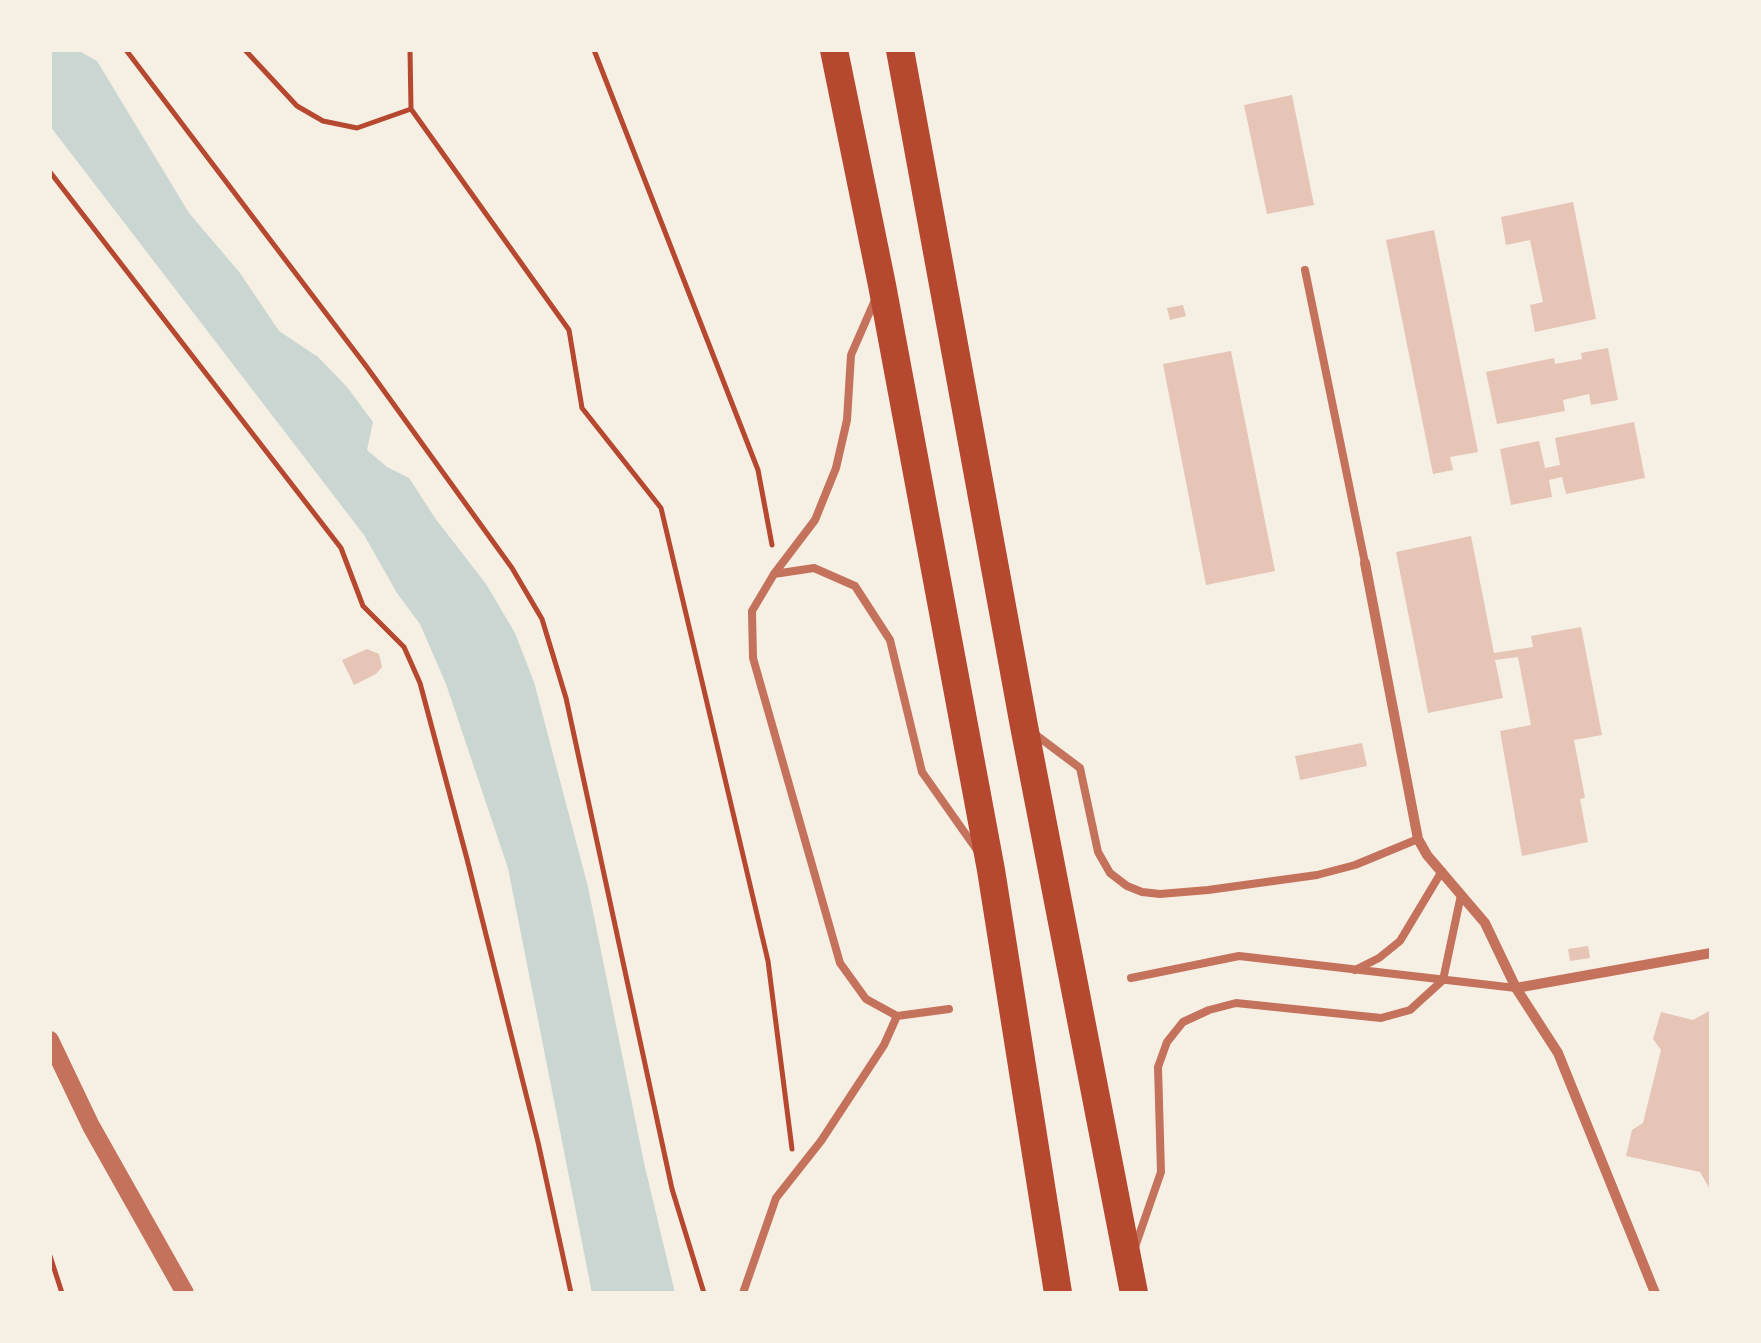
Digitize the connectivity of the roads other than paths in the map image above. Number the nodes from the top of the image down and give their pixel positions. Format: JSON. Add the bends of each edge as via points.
{"nodes":[{"id":1,"x":834,"y":50,"type":"edge"},
{"id":2,"x":900,"y":51,"type":"edge"},
{"id":3,"x":1304,"y":270,"type":"dead end"},
{"id":4,"x":882,"y":285,"type":"junction"},
{"id":5,"x":1365,"y":562,"type":"joint"},
{"id":6,"x":774,"y":574,"type":"junction"},
{"id":7,"x":1024,"y":726,"type":"junction"},
{"id":8,"x":1418,"y":840,"type":"junction"},
{"id":9,"x":991,"y":870,"type":"junction"},
{"id":10,"x":1442,"y":871,"type":"junction"},
{"id":11,"x":1462,"y":892,"type":"junction"},
{"id":12,"x":1711,"y":953,"type":"edge"},
{"id":13,"x":1354,"y":970,"type":"junction"},
{"id":14,"x":1130,"y":978,"type":"dead end"},
{"id":15,"x":1443,"y":980,"type":"junction"},
{"id":16,"x":1516,"y":988,"type":"junction"},
{"id":17,"x":948,"y":1009,"type":"dead end"},
{"id":18,"x":897,"y":1016,"type":"junction"},
{"id":19,"x":50,"y":1040,"type":"edge"},
{"id":20,"x":1130,"y":1260,"type":"junction"},
{"id":21,"x":185,"y":1293,"type":"edge"},
{"id":22,"x":743,"y":1293,"type":"edge"},
{"id":23,"x":1058,"y":1293,"type":"edge"},
{"id":24,"x":1134,"y":1293,"type":"edge"},
{"id":25,"x":1655,"y":1293,"type":"edge"}],
"edges":[{"from":1,"to":4,"type":"highway"},
{"from":2,"to":7,"type":"highway"},
{"from":3,"to":5,"type":"lane"},
{"from":4,"to":6,"type":"lane","via":[[851,355],[836,468],[815,520]]},
{"from":4,"to":9,"type":"highway"},
{"from":5,"to":8,"type":"street"},
{"from":6,"to":9,"type":"lane","via":[[814,568],[854,586],[890,640],[922,772]]},
{"from":6,"to":18,"type":"lane","via":[[752,611],[758,678],[840,964],[866,1000]]},
{"from":7,"to":8,"type":"lane","via":[[1080,768],[1098,852],[1110,873],[1142,892],[1316,875]]},
{"from":7,"to":20,"type":"highway"},
{"from":8,"to":10,"type":"street"},
{"from":9,"to":23,"type":"highway"},
{"from":10,"to":11,"type":"street"},
{"from":10,"to":13,"type":"lane","via":[[1400,941]]},
{"from":11,"to":15,"type":"lane"},
{"from":11,"to":16,"type":"street"},
{"from":12,"to":16,"type":"street"},
{"from":13,"to":14,"type":"lane","via":[[1239,956]]},
{"from":13,"to":15,"type":"lane"},
{"from":15,"to":16,"type":"lane"},
{"from":15,"to":20,"type":"lane","via":[[1410,1010],[1381,1018],[1236,1003],[1183,1022],[1158,1067],[1161,1172]]},
{"from":16,"to":25,"type":"street","via":[[1558,1054]]},
{"from":17,"to":18,"type":"lane"},
{"from":18,"to":22,"type":"lane","via":[[821,1141],[776,1198]]},
{"from":19,"to":21,"type":"street","via":[[90,1126]]},
{"from":20,"to":24,"type":"highway"}]}
